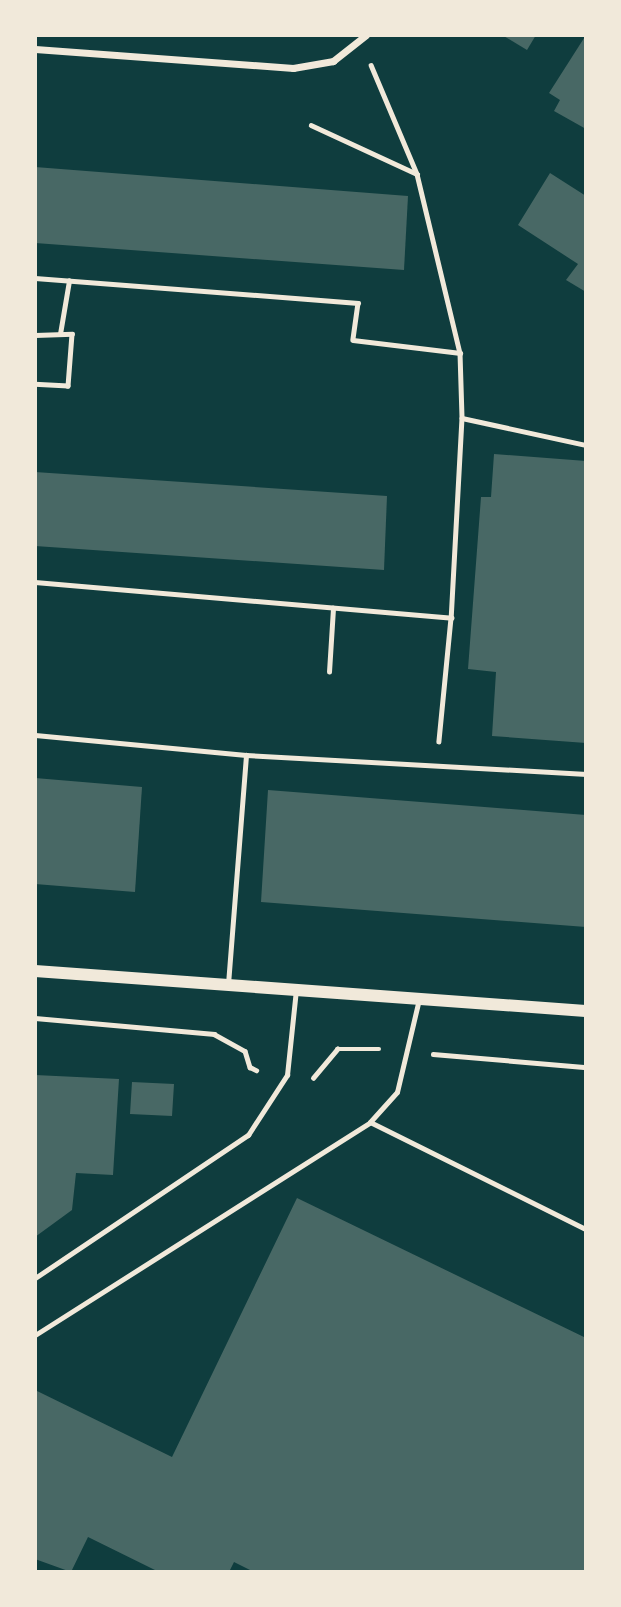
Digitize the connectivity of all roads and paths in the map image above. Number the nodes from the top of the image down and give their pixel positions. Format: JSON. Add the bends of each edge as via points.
{"nodes":[{"id":1,"x":366,"y":35,"type":"edge"},
{"id":2,"x":361,"y":43,"type":"junction"},
{"id":3,"x":35,"y":49,"type":"edge"},
{"id":4,"x":311,"y":125,"type":"dead end"},
{"id":5,"x":417,"y":174,"type":"junction"},
{"id":6,"x":35,"y":278,"type":"edge"},
{"id":7,"x":69,"y":281,"type":"junction"},
{"id":8,"x":60,"y":334,"type":"junction"},
{"id":9,"x":35,"y":335,"type":"edge"},
{"id":10,"x":460,"y":353,"type":"junction"},
{"id":11,"x":35,"y":384,"type":"edge"},
{"id":12,"x":462,"y":418,"type":"junction"},
{"id":13,"x":586,"y":445,"type":"edge"},
{"id":14,"x":35,"y":582,"type":"edge"},
{"id":15,"x":333,"y":608,"type":"junction"},
{"id":16,"x":451,"y":618,"type":"junction"},
{"id":17,"x":329,"y":672,"type":"dead end"},
{"id":18,"x":35,"y":735,"type":"edge"},
{"id":19,"x":246,"y":755,"type":"junction"},
{"id":20,"x":436,"y":766,"type":"junction"},
{"id":21,"x":586,"y":774,"type":"edge"},
{"id":22,"x":35,"y":971,"type":"edge"},
{"id":23,"x":228,"y":984,"type":"junction"},
{"id":24,"x":296,"y":990,"type":"junction"},
{"id":25,"x":419,"y":999,"type":"junction"},
{"id":26,"x":586,"y":1011,"type":"edge"},
{"id":27,"x":35,"y":1018,"type":"edge"},
{"id":28,"x":407,"y":1052,"type":"junction"},
{"id":29,"x":586,"y":1067,"type":"edge"},
{"id":30,"x":260,"y":1072,"type":"dead end"},
{"id":31,"x":317,"y":1078,"type":"dead end"},
{"id":32,"x":370,"y":1122,"type":"junction"},
{"id":33,"x":586,"y":1229,"type":"edge"},
{"id":34,"x":35,"y":1278,"type":"edge"},
{"id":35,"x":35,"y":1335,"type":"edge"}],
"edges":[{"from":1,"to":2,"type":"street"},
{"from":2,"to":3,"type":"street","via":[[332,61],[293,68]]},
{"from":2,"to":5,"type":"path"},
{"from":4,"to":5,"type":"path"},
{"from":5,"to":10,"type":"path"},
{"from":6,"to":7,"type":"path"},
{"from":7,"to":8,"type":"path"},
{"from":7,"to":10,"type":"path","via":[[358,303],[352,340]]},
{"from":8,"to":9,"type":"path"},
{"from":8,"to":11,"type":"path","via":[[72,334],[68,386]]},
{"from":10,"to":12,"type":"path"},
{"from":12,"to":13,"type":"path"},
{"from":12,"to":16,"type":"path"},
{"from":14,"to":15,"type":"path"},
{"from":15,"to":16,"type":"path"},
{"from":15,"to":17,"type":"path"},
{"from":16,"to":20,"type":"path"},
{"from":18,"to":19,"type":"lane"},
{"from":19,"to":20,"type":"lane"},
{"from":19,"to":23,"type":"lane"},
{"from":20,"to":21,"type":"lane"},
{"from":22,"to":23,"type":"street"},
{"from":23,"to":24,"type":"street"},
{"from":24,"to":25,"type":"street"},
{"from":24,"to":34,"type":"lane","via":[[287,1075],[248,1135]]},
{"from":25,"to":26,"type":"street"},
{"from":25,"to":28,"type":"lane"},
{"from":27,"to":30,"type":"path","via":[[214,1034],[245,1051],[250,1067]]},
{"from":28,"to":29,"type":"path"},
{"from":28,"to":31,"type":"path","via":[[360,1046],[337,1049]]},
{"from":28,"to":32,"type":"lane","via":[[397,1092]]},
{"from":32,"to":33,"type":"lane"},
{"from":32,"to":35,"type":"lane"}]}
